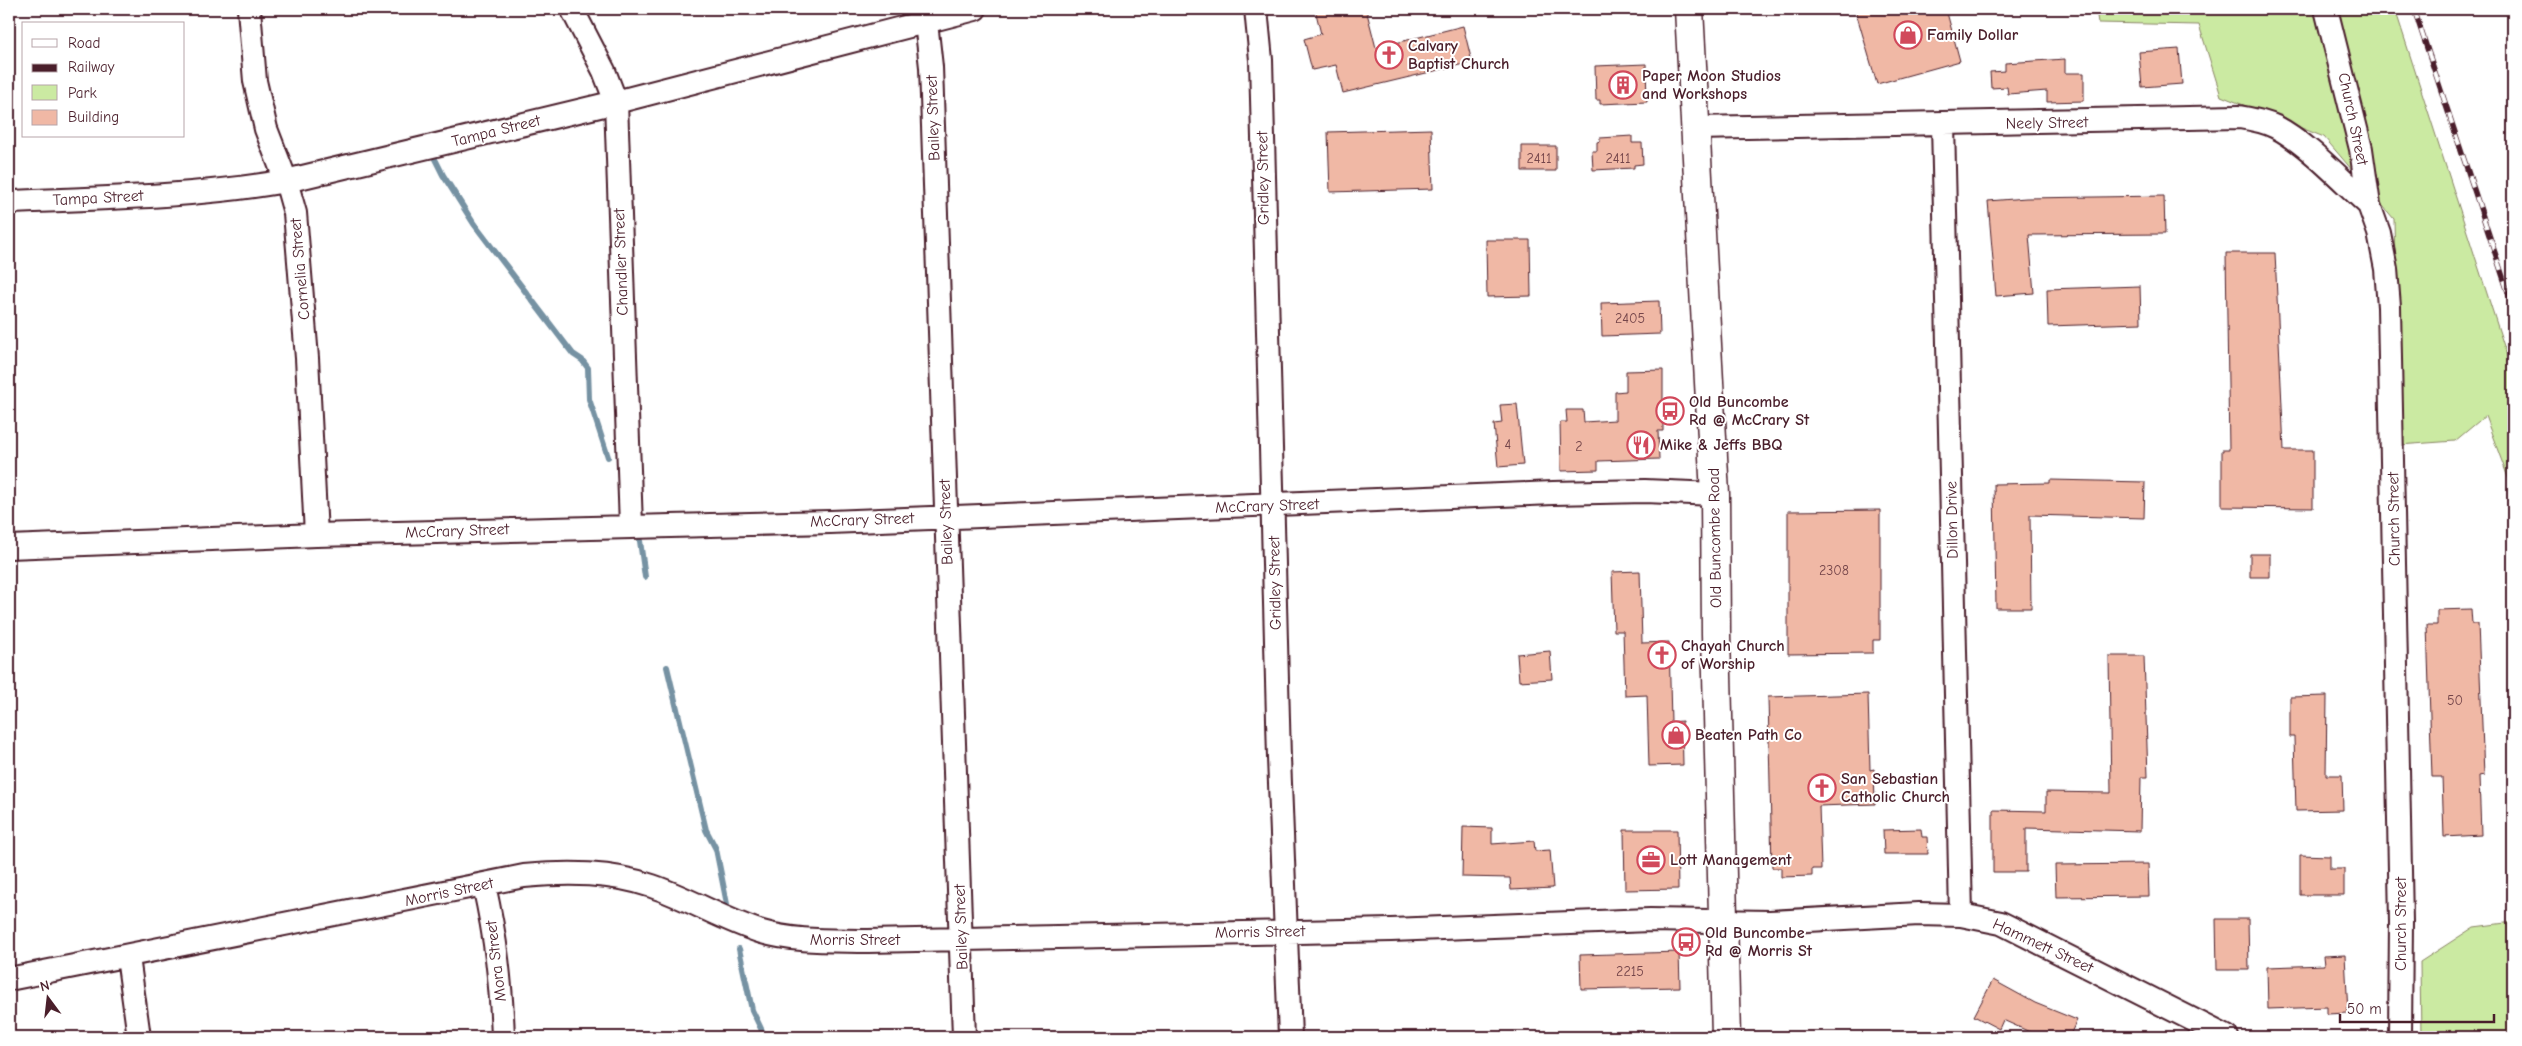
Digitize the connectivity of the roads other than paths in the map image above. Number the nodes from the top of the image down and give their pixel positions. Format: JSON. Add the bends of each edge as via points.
{"nodes":[{"id":1,"x":249,"y":9,"type":"edge"},
{"id":2,"x":572,"y":9,"type":"edge"},
{"id":3,"x":975,"y":9,"type":"edge"},
{"id":4,"x":1256,"y":9,"type":"edge"},
{"id":5,"x":1689,"y":9,"type":"edge"},
{"id":6,"x":2326,"y":9,"type":"edge"},
{"id":7,"x":923,"y":15,"type":"edge"},
{"id":8,"x":616,"y":102,"type":"junction"},
{"id":9,"x":1943,"y":124,"type":"junction"},
{"id":10,"x":1696,"y":128,"type":"junction"},
{"id":11,"x":286,"y":181,"type":"junction"},
{"id":12,"x":9,"y":202,"type":"edge"},
{"id":13,"x":2368,"y":205,"type":"junction"},
{"id":14,"x":1715,"y":494,"type":"junction"},
{"id":15,"x":1273,"y":506,"type":"junction"},
{"id":16,"x":946,"y":517,"type":"junction"},
{"id":17,"x":631,"y":526,"type":"junction"},
{"id":18,"x":316,"y":535,"type":"junction"},
{"id":19,"x":9,"y":547,"type":"edge"},
{"id":20,"x":484,"y":885,"type":"junction"},
{"id":21,"x":1961,"y":915,"type":"junction"},
{"id":22,"x":1723,"y":921,"type":"junction"},
{"id":23,"x":1285,"y":932,"type":"junction"},
{"id":24,"x":961,"y":938,"type":"junction"},
{"id":25,"x":128,"y":957,"type":"junction"},
{"id":26,"x":9,"y":980,"type":"edge"},
{"id":27,"x":139,"y":1037,"type":"edge"},
{"id":28,"x":503,"y":1037,"type":"edge"},
{"id":29,"x":964,"y":1037,"type":"edge"},
{"id":30,"x":1290,"y":1037,"type":"edge"},
{"id":31,"x":1726,"y":1037,"type":"edge"},
{"id":32,"x":2227,"y":1037,"type":"edge"},
{"id":33,"x":2400,"y":1037,"type":"edge"}],
"edges":[{"from":1,"to":11,"type":"street","name":"Cornelia Street","via":[[255,82],[266,129]]},
{"from":2,"to":8,"type":"street","name":"Chandler Street"},
{"from":3,"to":7,"type":"street","name":"Tampa Street"},
{"from":4,"to":15,"type":"street","name":"Gridley Street","via":[[1261,60]]},
{"from":5,"to":10,"type":"street","name":"Old Buncombe Road"},
{"from":6,"to":13,"type":"street","name":"Church Street","via":[[2361,149]]},
{"from":7,"to":8,"type":"street","name":"Tampa Street"},
{"from":7,"to":16,"type":"street","name":"Bailey Street","via":[[931,67]]},
{"from":8,"to":11,"type":"street","name":"Tampa Street"},
{"from":8,"to":17,"type":"street","name":"Chandler Street"},
{"from":9,"to":10,"type":"street","name":"Neely Street"},
{"from":9,"to":13,"type":"street","name":"Neely Street","via":[[2239,117],[2260,121],[2297,141]]},
{"from":9,"to":21,"type":"street","name":"Dillon Drive"},
{"from":10,"to":14,"type":"street","name":"Old Buncombe Road"},
{"from":11,"to":12,"type":"street","name":"Tampa Street","via":[[159,195]]},
{"from":11,"to":18,"type":"street","name":"Cornelia Street","via":[[299,244]]},
{"from":13,"to":33,"type":"street","name":"Church Street","via":[[2379,233],[2389,307],[2401,876]]},
{"from":14,"to":15,"type":"street","name":"McCrary Street","via":[[1645,491],[1562,493]]},
{"from":14,"to":22,"type":"street","name":"Old Buncombe Road"},
{"from":15,"to":16,"type":"street","name":"McCrary Street"},
{"from":15,"to":23,"type":"street","name":"Gridley Street"},
{"from":16,"to":17,"type":"street","name":"McCrary Street"},
{"from":16,"to":24,"type":"street","name":"Bailey Street"},
{"from":17,"to":18,"type":"street","name":"McCrary Street"},
{"from":18,"to":19,"type":"street","name":"McCrary Street"},
{"from":20,"to":24,"type":"street","name":"Morris Street","via":[[542,874],[606,875],[653,887],[742,925],[804,940]]},
{"from":20,"to":25,"type":"street","name":"Morris Street"},
{"from":20,"to":28,"type":"street","name":"Mora Street","via":[[501,978]]},
{"from":21,"to":22,"type":"street","name":"Hammett Street"},
{"from":21,"to":32,"type":"street","name":"Hammett Street","via":[[2001,923]]},
{"from":22,"to":23,"type":"street","name":"Morris Street","via":[[1650,920]]},
{"from":22,"to":31,"type":"street","name":"Old Buncombe Road"},
{"from":23,"to":24,"type":"street","name":"Morris Street"},
{"from":23,"to":30,"type":"street","name":"Gridley Street"},
{"from":24,"to":29,"type":"street","name":"Bailey Street"},
{"from":25,"to":26,"type":"street","name":"Morris Street"},
{"from":25,"to":27,"type":"street"}]}
